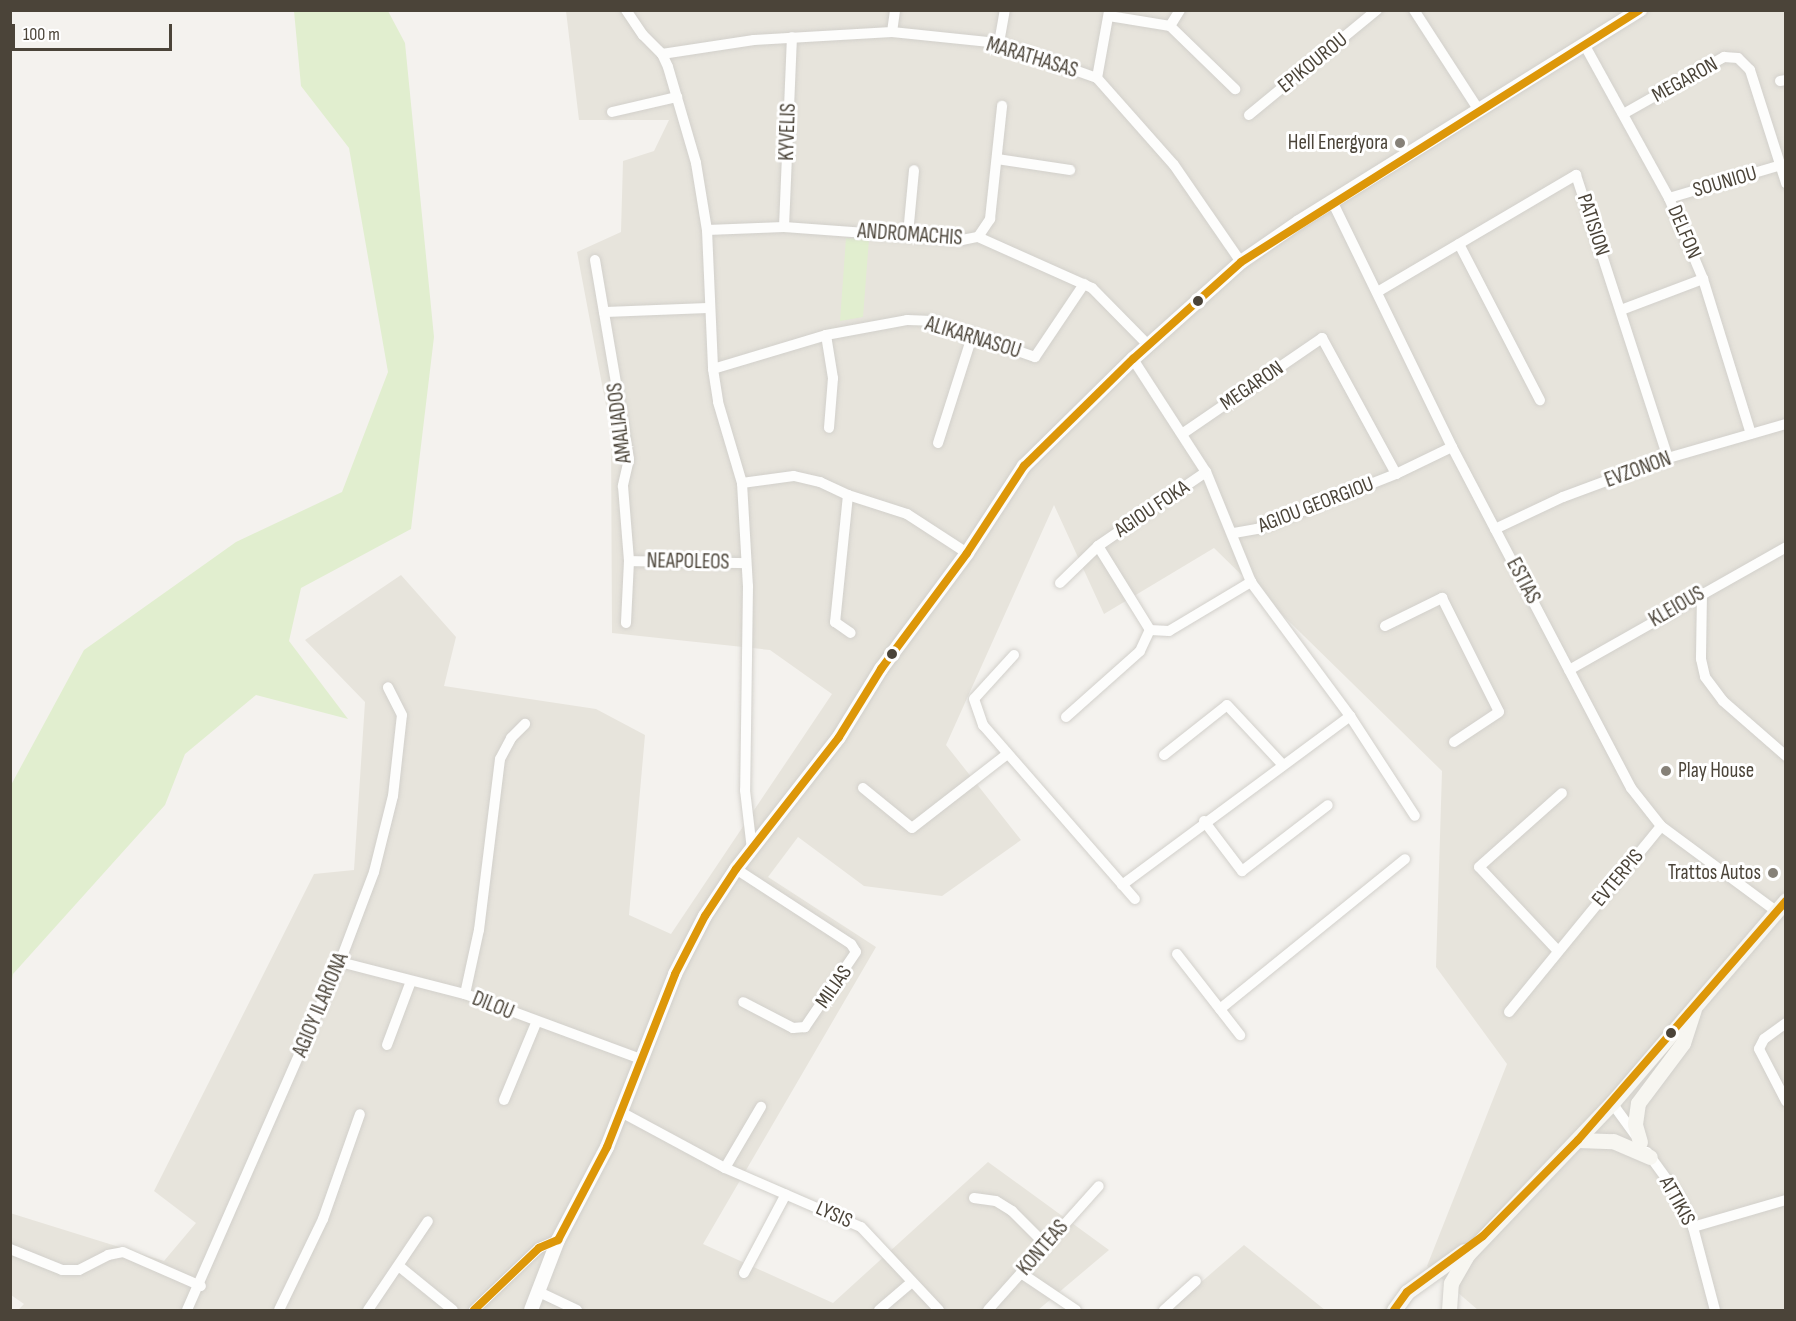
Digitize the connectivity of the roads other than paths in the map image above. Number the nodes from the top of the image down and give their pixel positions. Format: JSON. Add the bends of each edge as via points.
{"nodes":[{"id":1,"x":626,"y":10,"type":"edge"},
{"id":2,"x":895,"y":10,"type":"edge"},
{"id":3,"x":1005,"y":10,"type":"edge"},
{"id":4,"x":1180,"y":10,"type":"edge"},
{"id":5,"x":1377,"y":10,"type":"edge"},
{"id":6,"x":1414,"y":10,"type":"edge"},
{"id":7,"x":1640,"y":10,"type":"edge"},
{"id":8,"x":1109,"y":13,"type":"edge"},
{"id":9,"x":1170,"y":27,"type":"junction"},
{"id":10,"x":892,"y":32,"type":"junction"},
{"id":11,"x":792,"y":37,"type":"junction"},
{"id":12,"x":999,"y":43,"type":"junction"},
{"id":13,"x":1584,"y":44,"type":"junction"},
{"id":14,"x":662,"y":54,"type":"junction"},
{"id":15,"x":1096,"y":78,"type":"junction"},
{"id":16,"x":1235,"y":89,"type":"dead end"},
{"id":17,"x":677,"y":97,"type":"junction"},
{"id":18,"x":1002,"y":106,"type":"dead end"},
{"id":19,"x":1478,"y":109,"type":"junction"},
{"id":20,"x":612,"y":112,"type":"dead end"},
{"id":21,"x":1625,"y":113,"type":"junction"},
{"id":22,"x":1249,"y":115,"type":"dead end"},
{"id":23,"x":996,"y":159,"type":"junction"},
{"id":24,"x":1781,"y":165,"type":"junction"},
{"id":25,"x":914,"y":170,"type":"dead end"},
{"id":26,"x":1070,"y":170,"type":"dead end"},
{"id":27,"x":1785,"y":183,"type":"edge"},
{"id":28,"x":1670,"y":198,"type":"junction"},
{"id":29,"x":1332,"y":201,"type":"junction"},
{"id":30,"x":784,"y":227,"type":"junction"},
{"id":31,"x":706,"y":230,"type":"junction"},
{"id":32,"x":908,"y":234,"type":"junction"},
{"id":33,"x":978,"y":237,"type":"junction"},
{"id":34,"x":1459,"y":244,"type":"junction"},
{"id":35,"x":595,"y":260,"type":"dead end"},
{"id":36,"x":1241,"y":262,"type":"junction"},
{"id":37,"x":1703,"y":279,"type":"junction"},
{"id":38,"x":1084,"y":284,"type":"junction"},
{"id":39,"x":1378,"y":291,"type":"junction"},
{"id":40,"x":709,"y":308,"type":"junction"},
{"id":41,"x":1621,"y":310,"type":"junction"},
{"id":42,"x":604,"y":312,"type":"junction"},
{"id":43,"x":973,"y":333,"type":"junction"},
{"id":44,"x":826,"y":336,"type":"junction"},
{"id":45,"x":1322,"y":338,"type":"joint"},
{"id":46,"x":1148,"y":345,"type":"junction"},
{"id":47,"x":1133,"y":359,"type":"junction"},
{"id":48,"x":713,"y":369,"type":"junction"},
{"id":49,"x":1540,"y":400,"type":"dead end"},
{"id":50,"x":1785,"y":424,"type":"edge"},
{"id":51,"x":829,"y":428,"type":"dead end"},
{"id":52,"x":1182,"y":434,"type":"junction"},
{"id":53,"x":1751,"y":434,"type":"junction"},
{"id":54,"x":939,"y":443,"type":"dead end"},
{"id":55,"x":1452,"y":447,"type":"junction"},
{"id":56,"x":1668,"y":458,"type":"junction"},
{"id":57,"x":1206,"y":472,"type":"junction"},
{"id":58,"x":1396,"y":474,"type":"junction"},
{"id":59,"x":742,"y":483,"type":"junction"},
{"id":60,"x":848,"y":495,"type":"junction"},
{"id":61,"x":1495,"y":529,"type":"junction"},
{"id":62,"x":1234,"y":533,"type":"junction"},
{"id":63,"x":1098,"y":546,"type":"junction"},
{"id":64,"x":1785,"y":547,"type":"edge"},
{"id":65,"x":967,"y":553,"type":"junction"},
{"id":66,"x":629,"y":561,"type":"junction"},
{"id":67,"x":746,"y":563,"type":"junction"},
{"id":68,"x":1251,"y":582,"type":"junction"},
{"id":69,"x":1060,"y":583,"type":"dead end"},
{"id":70,"x":1702,"y":593,"type":"junction"},
{"id":71,"x":626,"y":623,"type":"dead end"},
{"id":72,"x":1385,"y":626,"type":"dead end"},
{"id":73,"x":1150,"y":630,"type":"junction"},
{"id":74,"x":851,"y":633,"type":"dead end"},
{"id":75,"x":1014,"y":655,"type":"dead end"},
{"id":76,"x":1569,"y":670,"type":"junction"},
{"id":77,"x":388,"y":687,"type":"dead end"},
{"id":78,"x":1350,"y":716,"type":"junction"},
{"id":79,"x":1066,"y":717,"type":"dead end"},
{"id":80,"x":525,"y":724,"type":"dead end"},
{"id":81,"x":1454,"y":742,"type":"dead end"},
{"id":82,"x":1006,"y":755,"type":"junction"},
{"id":83,"x":1164,"y":755,"type":"dead end"},
{"id":84,"x":1785,"y":756,"type":"edge"},
{"id":85,"x":1283,"y":765,"type":"junction"},
{"id":86,"x":863,"y":788,"type":"dead end"},
{"id":87,"x":1562,"y":793,"type":"dead end"},
{"id":88,"x":1328,"y":805,"type":"dead end"},
{"id":89,"x":1415,"y":816,"type":"dead end"},
{"id":90,"x":1204,"y":821,"type":"junction"},
{"id":91,"x":1661,"y":826,"type":"junction"},
{"id":92,"x":752,"y":850,"type":"junction"},
{"id":93,"x":1405,"y":859,"type":"dead end"},
{"id":94,"x":736,"y":869,"type":"junction"},
{"id":95,"x":1122,"y":885,"type":"junction"},
{"id":96,"x":1135,"y":899,"type":"dead end"},
{"id":97,"x":1780,"y":905,"type":"edge"},
{"id":98,"x":1558,"y":951,"type":"junction"},
{"id":99,"x":1177,"y":954,"type":"dead end"},
{"id":100,"x":340,"y":962,"type":"junction"},
{"id":101,"x":411,"y":981,"type":"junction"},
{"id":102,"x":465,"y":994,"type":"junction"},
{"id":103,"x":743,"y":1002,"type":"dead end"},
{"id":104,"x":1696,"y":1004,"type":"junction"},
{"id":105,"x":1220,"y":1009,"type":"junction"},
{"id":106,"x":1509,"y":1012,"type":"dead end"},
{"id":107,"x":536,"y":1023,"type":"junction"},
{"id":108,"x":1785,"y":1023,"type":"edge"},
{"id":109,"x":1240,"y":1035,"type":"dead end"},
{"id":110,"x":387,"y":1045,"type":"dead end"},
{"id":111,"x":643,"y":1060,"type":"junction"},
{"id":112,"x":504,"y":1100,"type":"dead end"},
{"id":113,"x":1785,"y":1101,"type":"edge"},
{"id":114,"x":1612,"y":1103,"type":"junction"},
{"id":115,"x":761,"y":1107,"type":"dead end"},
{"id":116,"x":621,"y":1112,"type":"junction"},
{"id":117,"x":360,"y":1114,"type":"dead end"},
{"id":118,"x":1578,"y":1140,"type":"junction"},
{"id":119,"x":1640,"y":1143,"type":"junction"},
{"id":120,"x":1650,"y":1157,"type":"junction"},
{"id":121,"x":725,"y":1168,"type":"junction"},
{"id":122,"x":1099,"y":1186,"type":"dead end"},
{"id":123,"x":786,"y":1194,"type":"junction"},
{"id":124,"x":974,"y":1198,"type":"dead end"},
{"id":125,"x":1785,"y":1200,"type":"edge"},
{"id":126,"x":428,"y":1221,"type":"dead end"},
{"id":127,"x":1693,"y":1227,"type":"junction"},
{"id":128,"x":1483,"y":1236,"type":"junction"},
{"id":129,"x":558,"y":1240,"type":"junction"},
{"id":130,"x":1045,"y":1244,"type":"junction"},
{"id":131,"x":10,"y":1249,"type":"edge"},
{"id":132,"x":400,"y":1267,"type":"junction"},
{"id":133,"x":744,"y":1272,"type":"dead end"},
{"id":134,"x":1021,"y":1273,"type":"junction"},
{"id":135,"x":1196,"y":1281,"type":"dead end"},
{"id":136,"x":912,"y":1282,"type":"junction"},
{"id":137,"x":201,"y":1286,"type":"junction"},
{"id":138,"x":1417,"y":1286,"type":"junction"},
{"id":139,"x":539,"y":1292,"type":"junction"},
{"id":140,"x":1448,"y":1305,"type":"edge"},
{"id":141,"x":1399,"y":1308,"type":"edge"},
{"id":142,"x":187,"y":1311,"type":"edge"},
{"id":143,"x":279,"y":1311,"type":"edge"},
{"id":144,"x":368,"y":1311,"type":"edge"},
{"id":145,"x":453,"y":1311,"type":"edge"},
{"id":146,"x":474,"y":1311,"type":"edge"},
{"id":147,"x":531,"y":1311,"type":"edge"},
{"id":148,"x":577,"y":1311,"type":"edge"},
{"id":149,"x":879,"y":1311,"type":"edge"},
{"id":150,"x":939,"y":1311,"type":"edge"},
{"id":151,"x":988,"y":1311,"type":"edge"},
{"id":152,"x":1076,"y":1311,"type":"edge"},
{"id":153,"x":1164,"y":1311,"type":"edge"},
{"id":154,"x":1715,"y":1311,"type":"edge"}],
"edges":[{"from":1,"to":14,"type":"street"},
{"from":2,"to":10,"type":"street"},
{"from":3,"to":12,"type":"street"},
{"from":4,"to":9,"type":"street"},
{"from":5,"to":22,"type":"street","name":"EPIKOUROU"},
{"from":6,"to":19,"type":"street"},
{"from":7,"to":13,"type":"street"},
{"from":8,"to":9,"type":"street"},
{"from":8,"to":15,"type":"street"},
{"from":9,"to":16,"type":"street"},
{"from":10,"to":11,"type":"street","name":"MARATHASAS"},
{"from":10,"to":12,"type":"street","name":"MARATHASAS"},
{"from":11,"to":14,"type":"street","name":"MARATHASAS"},
{"from":11,"to":30,"type":"street","name":"KYVELIS"},
{"from":12,"to":15,"type":"street","name":"MARATHASAS"},
{"from":13,"to":19,"type":"street"},
{"from":13,"to":21,"type":"street","name":"DELFON"},
{"from":14,"to":17,"type":"street"},
{"from":15,"to":36,"type":"street","name":"MARATHASAS","via":[[1174,165]]},
{"from":17,"to":20,"type":"street"},
{"from":17,"to":31,"type":"street","via":[[696,164]]},
{"from":18,"to":23,"type":"street","name":"ANDROMACHIS"},
{"from":19,"to":29,"type":"street"},
{"from":21,"to":24,"type":"street","name":"MEGARON","via":[[1724,57],[1738,58],[1750,70]]},
{"from":21,"to":28,"type":"street","name":"DELFON"},
{"from":23,"to":26,"type":"street"},
{"from":23,"to":33,"type":"street","name":"ANDROMACHIS","via":[[988,227]]},
{"from":24,"to":27,"type":"street","name":"MEGARON"},
{"from":24,"to":28,"type":"street","name":"SOUNIOU"},
{"from":25,"to":32,"type":"street"},
{"from":28,"to":37,"type":"street","name":"DELFON"},
{"from":29,"to":36,"type":"street"},
{"from":29,"to":39,"type":"street","name":"ESTIAS"},
{"from":30,"to":31,"type":"street","name":"ANDROMACHIS"},
{"from":30,"to":32,"type":"street","name":"ANDROMACHIS"},
{"from":31,"to":40,"type":"street"},
{"from":32,"to":33,"type":"street","name":"ANDROMACHIS","via":[[962,240]]},
{"from":33,"to":38,"type":"street"},
{"from":34,"to":39,"type":"street","name":"PATISION"},
{"from":34,"to":41,"type":"street","name":"PATISION","via":[[1576,175]]},
{"from":34,"to":49,"type":"street"},
{"from":35,"to":42,"type":"street","name":"AMALIADOS"},
{"from":36,"to":46,"type":"street"},
{"from":37,"to":41,"type":"street"},
{"from":37,"to":53,"type":"street","name":"DELFON"},
{"from":38,"to":43,"type":"street","name":"ALIKARNASOU","via":[[1035,357]]},
{"from":38,"to":46,"type":"street"},
{"from":39,"to":55,"type":"street","name":"ESTIAS"},
{"from":40,"to":42,"type":"street"},
{"from":40,"to":48,"type":"street"},
{"from":41,"to":56,"type":"street","name":"PATISION"},
{"from":42,"to":66,"type":"street","name":"AMALIADOS","via":[[628,459],[623,486]]},
{"from":43,"to":44,"type":"street","name":"ALIKARNASOU","via":[[932,321],[907,320]]},
{"from":43,"to":54,"type":"street"},
{"from":44,"to":48,"type":"street","name":"ALIKARNASOU"},
{"from":44,"to":51,"type":"street","via":[[834,378]]},
{"from":45,"to":52,"type":"street","name":"MEGARON"},
{"from":45,"to":58,"type":"street","name":"AGIOU GEORGIOU"},
{"from":46,"to":47,"type":"street"},
{"from":47,"to":52,"type":"street"},
{"from":47,"to":65,"type":"street","via":[[1024,466]]},
{"from":48,"to":59,"type":"street","via":[[718,402]]},
{"from":50,"to":53,"type":"street","name":"EVZONON"},
{"from":52,"to":57,"type":"street"},
{"from":53,"to":56,"type":"street","name":"EVZONON"},
{"from":55,"to":58,"type":"street","name":"AGIOU GEORGIOU"},
{"from":55,"to":61,"type":"street","name":"ESTIAS"},
{"from":56,"to":61,"type":"street","name":"EVZONON","via":[[1563,497]]},
{"from":57,"to":62,"type":"street"},
{"from":57,"to":63,"type":"street","name":"AGIOU FOKA"},
{"from":58,"to":62,"type":"street","name":"AGIOU GEORGIOU","via":[[1257,529]]},
{"from":59,"to":60,"type":"street","via":[[794,476]]},
{"from":59,"to":67,"type":"street"},
{"from":60,"to":65,"type":"street","via":[[907,514]]},
{"from":60,"to":74,"type":"street","via":[[835,622]]},
{"from":61,"to":76,"type":"street","name":"ESTIAS"},
{"from":62,"to":68,"type":"street"},
{"from":63,"to":69,"type":"street","name":"AGIOU FOKA"},
{"from":63,"to":73,"type":"street","name":"AGIOU FOKA"},
{"from":64,"to":70,"type":"street","name":"KLEIOUS"},
{"from":65,"to":92,"type":"street","via":[[881,669],[839,737]]},
{"from":66,"to":67,"type":"street","name":"NEAPOLEOS"},
{"from":66,"to":71,"type":"street","name":"AMALIADOS"},
{"from":67,"to":92,"type":"street","via":[[745,790]]},
{"from":68,"to":73,"type":"street","via":[[1169,632]]},
{"from":68,"to":78,"type":"street"},
{"from":70,"to":76,"type":"street","name":"KLEIOUS"},
{"from":70,"to":84,"type":"street","via":[[1701,659],[1705,677],[1723,702]]},
{"from":72,"to":81,"type":"street","via":[[1442,598],[1499,712]]},
{"from":73,"to":79,"type":"street","via":[[1140,651]]},
{"from":75,"to":82,"type":"street","via":[[974,699],[983,725]]},
{"from":76,"to":91,"type":"street","name":"ESTIAS","via":[[1618,767]]},
{"from":77,"to":100,"type":"street","name":"AGIOY ILARIONA","via":[[402,715],[393,796],[374,872]]},
{"from":78,"to":85,"type":"street"},
{"from":78,"to":89,"type":"street"},
{"from":80,"to":102,"type":"street","via":[[511,738],[500,759],[479,930]]},
{"from":82,"to":86,"type":"street","via":[[912,828]]},
{"from":82,"to":95,"type":"street"},
{"from":83,"to":85,"type":"street","via":[[1227,705]]},
{"from":85,"to":90,"type":"street"},
{"from":87,"to":98,"type":"street","via":[[1479,867]]},
{"from":88,"to":90,"type":"street","via":[[1242,871]]},
{"from":90,"to":95,"type":"street"},
{"from":91,"to":97,"type":"street","name":"ESTIAS"},
{"from":91,"to":98,"type":"street","name":"EVTERPIS"},
{"from":92,"to":94,"type":"street"},
{"from":93,"to":105,"type":"street"},
{"from":94,"to":103,"type":"street","name":"MILIAS","via":[[851,944],[856,952],[805,1026],[793,1028]]},
{"from":94,"to":111,"type":"street","via":[[688,945]]},
{"from":95,"to":96,"type":"street"},
{"from":97,"to":104,"type":"main road"},
{"from":98,"to":106,"type":"street","name":"EVTERPIS"},
{"from":99,"to":105,"type":"street"},
{"from":100,"to":101,"type":"street","name":"DILOU"},
{"from":100,"to":137,"type":"street","name":"AGIOY ILARIONA"},
{"from":101,"to":102,"type":"street","name":"DILOU"},
{"from":101,"to":110,"type":"street"},
{"from":102,"to":107,"type":"street","name":"DILOU"},
{"from":104,"to":114,"type":"main road"},
{"from":104,"to":119,"type":"main road","via":[[1683,1043],[1638,1103],[1635,1124]]},
{"from":105,"to":109,"type":"street"},
{"from":107,"to":111,"type":"street","name":"DILOU"},
{"from":107,"to":112,"type":"street"},
{"from":108,"to":113,"type":"street","via":[[1759,1049]]},
{"from":111,"to":116,"type":"street"},
{"from":114,"to":118,"type":"main road"},
{"from":114,"to":119,"type":"street","name":"ATTIKIS"},
{"from":115,"to":121,"type":"street"},
{"from":116,"to":121,"type":"street","name":"LYSIS"},
{"from":116,"to":129,"type":"street"},
{"from":117,"to":143,"type":"street","via":[[324,1219]]},
{"from":118,"to":120,"type":"main road","via":[[1613,1141]]},
{"from":118,"to":128,"type":"main road"},
{"from":119,"to":120,"type":"street","name":"ATTIKIS"},
{"from":120,"to":127,"type":"street","name":"ATTIKIS","via":[[1676,1192]]},
{"from":121,"to":123,"type":"street","name":"LYSIS"},
{"from":122,"to":130,"type":"street","name":"KONTEAS"},
{"from":123,"to":133,"type":"street"},
{"from":123,"to":136,"type":"street","name":"LYSIS","via":[[861,1227]]},
{"from":124,"to":130,"type":"street","via":[[996,1201],[1012,1211]]},
{"from":125,"to":127,"type":"street"},
{"from":126,"to":132,"type":"street"},
{"from":127,"to":154,"type":"street","name":"ATTIKIS"},
{"from":128,"to":138,"type":"main road"},
{"from":128,"to":140,"type":"main road","via":[[1456,1272]]},
{"from":129,"to":139,"type":"street"},
{"from":129,"to":146,"type":"street","via":[[539,1248]]},
{"from":130,"to":134,"type":"street","name":"KONTEAS"},
{"from":131,"to":137,"type":"street","via":[[62,1270],[79,1270],[123,1252]]},
{"from":132,"to":144,"type":"street"},
{"from":132,"to":145,"type":"street"},
{"from":134,"to":151,"type":"street","name":"KONTEAS"},
{"from":134,"to":152,"type":"street"},
{"from":135,"to":153,"type":"street"},
{"from":136,"to":149,"type":"street"},
{"from":136,"to":150,"type":"street","name":"LYSIS"},
{"from":137,"to":142,"type":"street","name":"AGIOY ILARIONA"},
{"from":138,"to":140,"type":"main road","via":[[1435,1287]]},
{"from":138,"to":141,"type":"main road","via":[[1407,1292]]},
{"from":139,"to":147,"type":"street"},
{"from":139,"to":148,"type":"street"}]}
